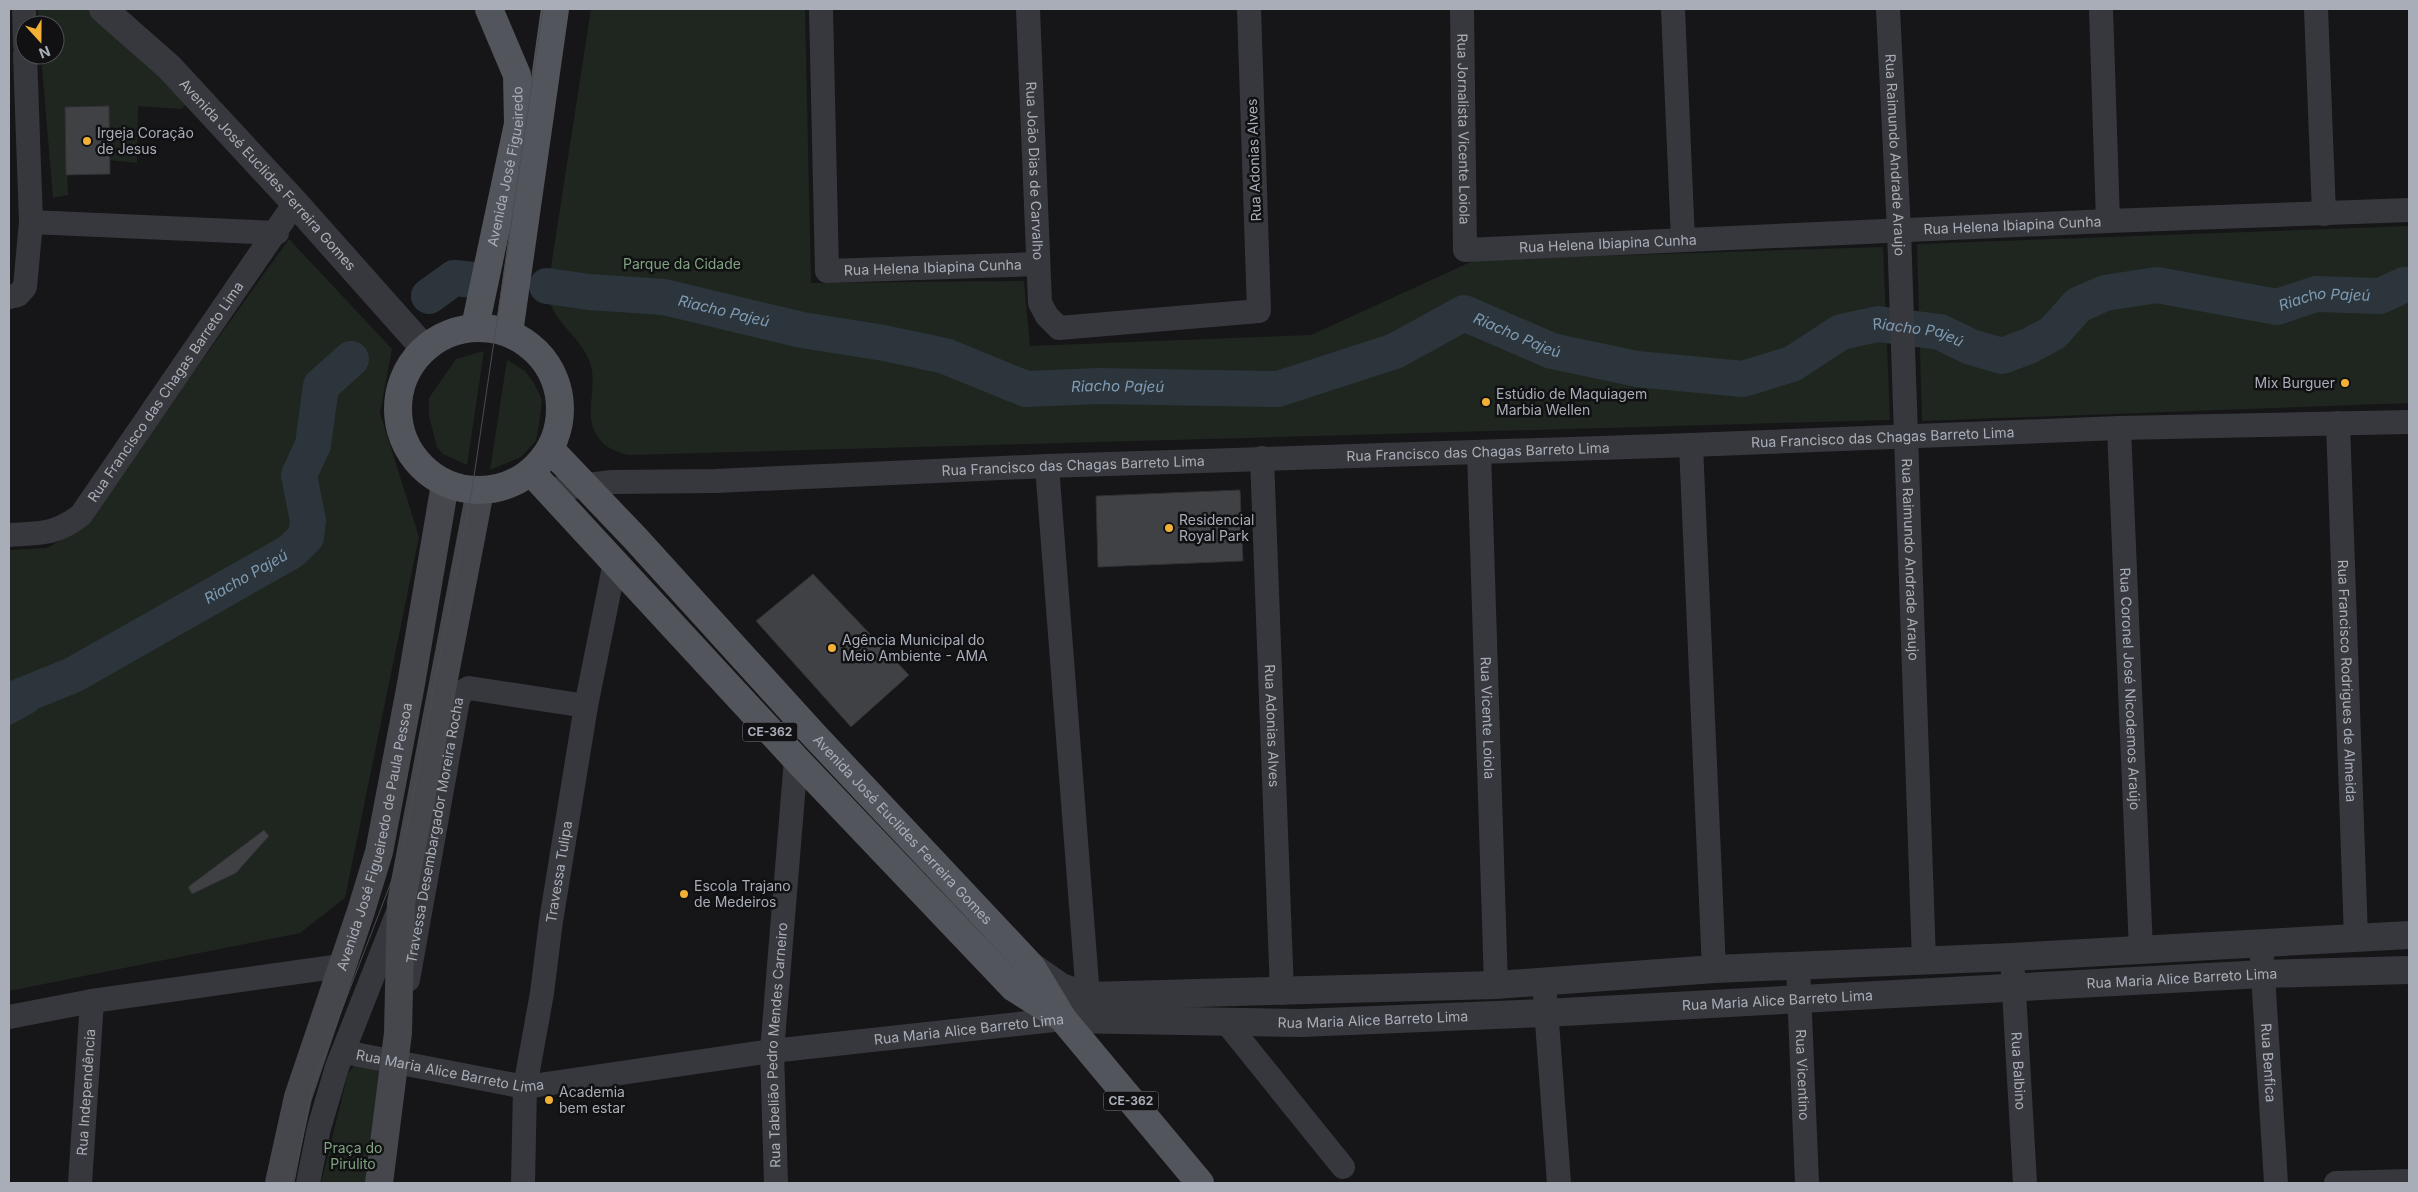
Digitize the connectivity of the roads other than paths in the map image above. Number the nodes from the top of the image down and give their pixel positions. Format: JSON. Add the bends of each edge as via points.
{"nodes":[{"id":1,"x":103,"y":9,"type":"edge"},
{"id":2,"x":489,"y":9,"type":"edge"},
{"id":3,"x":555,"y":9,"type":"edge"},
{"id":4,"x":821,"y":9,"type":"edge"},
{"id":5,"x":1028,"y":9,"type":"edge"},
{"id":6,"x":1249,"y":9,"type":"edge"},
{"id":7,"x":1462,"y":9,"type":"edge"},
{"id":8,"x":1673,"y":9,"type":"edge"},
{"id":9,"x":1888,"y":9,"type":"edge"},
{"id":10,"x":2101,"y":9,"type":"edge"},
{"id":11,"x":2316,"y":9,"type":"edge"},
{"id":12,"x":25,"y":65,"type":"edge"},
{"id":13,"x":296,"y":203,"type":"junction"},
{"id":14,"x":2409,"y":210,"type":"edge"},
{"id":15,"x":2324,"y":214,"type":"junction"},
{"id":16,"x":2108,"y":221,"type":"junction"},
{"id":17,"x":31,"y":222,"type":"junction"},
{"id":18,"x":1899,"y":231,"type":"junction"},
{"id":19,"x":277,"y":233,"type":"junction"},
{"id":20,"x":1683,"y":240,"type":"junction"},
{"id":21,"x":1465,"y":250,"type":"joint"},
{"id":22,"x":1038,"y":264,"type":"junction"},
{"id":23,"x":9,"y":297,"type":"edge"},
{"id":24,"x":475,"y":327,"type":"junction"},
{"id":25,"x":1059,"y":328,"type":"joint"},
{"id":26,"x":509,"y":333,"type":"junction"},
{"id":27,"x":424,"y":348,"type":"junction"},
{"id":28,"x":2409,"y":422,"type":"edge"},
{"id":29,"x":2338,"y":423,"type":"junction"},
{"id":30,"x":2119,"y":428,"type":"junction"},
{"id":31,"x":1905,"y":436,"type":"junction"},
{"id":32,"x":1691,"y":445,"type":"junction"},
{"id":33,"x":550,"y":449,"type":"junction"},
{"id":34,"x":1478,"y":452,"type":"junction"},
{"id":35,"x":1262,"y":458,"type":"junction"},
{"id":36,"x":1047,"y":466,"type":"junction"},
{"id":37,"x":540,"y":481,"type":"junction"},
{"id":38,"x":445,"y":484,"type":"junction"},
{"id":39,"x":584,"y":484,"type":"junction"},
{"id":40,"x":480,"y":491,"type":"junction"},
{"id":41,"x":9,"y":535,"type":"edge"},
{"id":42,"x":615,"y":562,"type":"junction"},
{"id":43,"x":586,"y":706,"type":"junction"},
{"id":44,"x":796,"y":759,"type":"junction"},
{"id":45,"x":401,"y":903,"type":"junction"},
{"id":46,"x":2409,"y":935,"type":"edge"},
{"id":47,"x":2356,"y":938,"type":"junction"},
{"id":48,"x":2261,"y":943,"type":"junction"},
{"id":49,"x":2141,"y":950,"type":"junction"},
{"id":50,"x":2012,"y":957,"type":"junction"},
{"id":51,"x":1924,"y":961,"type":"junction"},
{"id":52,"x":341,"y":966,"type":"junction"},
{"id":53,"x":1031,"y":966,"type":"junction"},
{"id":54,"x":1798,"y":966,"type":"junction"},
{"id":55,"x":1714,"y":969,"type":"junction"},
{"id":56,"x":2409,"y":970,"type":"edge"},
{"id":57,"x":2263,"y":974,"type":"junction"},
{"id":58,"x":1544,"y":982,"type":"junction"},
{"id":59,"x":1496,"y":985,"type":"junction"},
{"id":60,"x":2014,"y":988,"type":"junction"},
{"id":61,"x":1282,"y":993,"type":"junction"},
{"id":62,"x":1088,"y":996,"type":"junction"},
{"id":63,"x":1799,"y":997,"type":"junction"},
{"id":64,"x":92,"y":1002,"type":"junction"},
{"id":65,"x":1546,"y":1013,"type":"junction"},
{"id":66,"x":9,"y":1017,"type":"edge"},
{"id":67,"x":1063,"y":1019,"type":"junction"},
{"id":68,"x":1226,"y":1022,"type":"junction"},
{"id":69,"x":398,"y":1033,"type":"junction"},
{"id":70,"x":772,"y":1051,"type":"junction"},
{"id":71,"x":344,"y":1052,"type":"junction"},
{"id":72,"x":395,"y":1061,"type":"junction"},
{"id":73,"x":525,"y":1087,"type":"junction"},
{"id":74,"x":1342,"y":1167,"type":"dead end"},
{"id":75,"x":2409,"y":1181,"type":"edge"},
{"id":76,"x":80,"y":1183,"type":"edge"},
{"id":77,"x":279,"y":1183,"type":"edge"},
{"id":78,"x":308,"y":1183,"type":"edge"},
{"id":79,"x":379,"y":1183,"type":"edge"},
{"id":80,"x":522,"y":1183,"type":"edge"},
{"id":81,"x":776,"y":1183,"type":"edge"},
{"id":82,"x":1200,"y":1183,"type":"edge"},
{"id":83,"x":1559,"y":1183,"type":"edge"},
{"id":84,"x":1807,"y":1183,"type":"edge"},
{"id":85,"x":2025,"y":1183,"type":"edge"},
{"id":86,"x":2276,"y":1183,"type":"edge"},
{"id":87,"x":2336,"y":1183,"type":"edge"}],
"edges":[{"from":1,"to":13,"type":"street","name":"Avenida José Euclides Ferreira Gomes","via":[[169,67]]},
{"from":2,"to":24,"type":"main road","name":"Avenida José Figueiredo","via":[[517,75],[518,124]]},
{"from":3,"to":26,"type":"main road","name":"Avenida José Figueiredo"},
{"from":4,"to":22,"type":"street","name":"Rua Helena Ibiapina Cunha","via":[[827,271]]},
{"from":5,"to":22,"type":"street","name":"Rua João Dias de Carvalho"},
{"from":6,"to":25,"type":"street","name":"Rua Adonias Alves","via":[[1259,312]]},
{"from":7,"to":21,"type":"street","name":"Rua Jornalista Vicente Loiola"},
{"from":8,"to":20,"type":"street"},
{"from":9,"to":18,"type":"street","name":"Rua Raimundo Andrade Araujo"},
{"from":10,"to":16,"type":"street"},
{"from":11,"to":15,"type":"street"},
{"from":12,"to":17,"type":"street"},
{"from":13,"to":19,"type":"street","name":"Rua Francisco das Chagas Barreto Lima"},
{"from":13,"to":27,"type":"street","name":"Avenida José Euclides Ferreira Gomes"},
{"from":14,"to":15,"type":"street","name":"Rua Helena Ibiapina Cunha"},
{"from":15,"to":16,"type":"street","name":"Rua Helena Ibiapina Cunha"},
{"from":16,"to":18,"type":"street","name":"Rua Helena Ibiapina Cunha"},
{"from":17,"to":19,"type":"street"},
{"from":17,"to":23,"type":"street","via":[[25,287],[18,295]]},
{"from":18,"to":20,"type":"street","name":"Rua Helena Ibiapina Cunha"},
{"from":18,"to":31,"type":"street","name":"Rua Raimundo Andrade Araujo"},
{"from":19,"to":41,"type":"street","name":"Rua Francisco das Chagas Barreto Lima","via":[[81,515],[65,527],[49,533]]},
{"from":20,"to":21,"type":"street","name":"Rua Helena Ibiapina Cunha"},
{"from":22,"to":25,"type":"street","name":"Rua João Dias de Carvalho","via":[[1040,303]]},
{"from":24,"to":26,"type":"main road"},
{"from":24,"to":27,"type":"main road","via":[[448,333]]},
{"from":26,"to":33,"type":"main road","via":[[535,350],[556,381],[559,427]]},
{"from":27,"to":38,"type":"main road","via":[[407,369],[398,395],[397,422],[406,447],[422,469]]},
{"from":28,"to":29,"type":"street","name":"Rua Francisco das Chagas Barreto Lima"},
{"from":29,"to":30,"type":"street","name":"Rua Francisco das Chagas Barreto Lima"},
{"from":29,"to":47,"type":"street","name":"Rua Francisco Rodrigues de Almeida"},
{"from":30,"to":31,"type":"street","name":"Rua Francisco das Chagas Barreto Lima"},
{"from":30,"to":49,"type":"street","name":"Rua Coronel José Nicodemos Araújo"},
{"from":31,"to":32,"type":"street","name":"Rua Francisco das Chagas Barreto Lima"},
{"from":31,"to":51,"type":"street","name":"Rua Raimundo Andrade Araujo"},
{"from":32,"to":34,"type":"street","name":"Rua Francisco das Chagas Barreto Lima"},
{"from":32,"to":55,"type":"street"},
{"from":33,"to":37,"type":"main road"},
{"from":33,"to":39,"type":"main road","name":"Avenida José Euclides Ferreira Gomes","number":"CE-362"},
{"from":34,"to":35,"type":"street","name":"Rua Francisco das Chagas Barreto Lima"},
{"from":34,"to":59,"type":"street","name":"Rua Vicente Loiola"},
{"from":35,"to":36,"type":"street","name":"Rua Francisco das Chagas Barreto Lima"},
{"from":35,"to":61,"type":"street","name":"Rua Adonias Alves"},
{"from":36,"to":39,"type":"street","name":"Rua Francisco das Chagas Barreto Lima"},
{"from":36,"to":62,"type":"street"},
{"from":37,"to":39,"type":"street","name":"Rua Francisco das Chagas Barreto Lima"},
{"from":37,"to":40,"type":"main road"},
{"from":37,"to":42,"type":"main road","name":"Avenida José Euclides Ferreira Gomes","number":"CE-362"},
{"from":38,"to":40,"type":"main road"},
{"from":38,"to":52,"type":"main road","name":"Avenida José Figueiredo de Paula Pessoa","via":[[378,852]]},
{"from":39,"to":53,"type":"main road","name":"Avenida José Euclides Ferreira Gomes","number":"CE-362"},
{"from":40,"to":45,"type":"main road"},
{"from":42,"to":43,"type":"street","name":"Travessa Tulipa"},
{"from":42,"to":44,"type":"main road","name":"Avenida José Euclides Ferreira Gomes","number":"CE-362"},
{"from":43,"to":69,"type":"street","name":"Travessa Desembargador Moreira Rocha","via":[[469,688],[462,692],[446,759]]},
{"from":43,"to":73,"type":"street","name":"Travessa Tulipa"},
{"from":44,"to":67,"type":"main road","name":"Avenida José Euclides Ferreira Gomes","number":"CE-362","via":[[1014,988]]},
{"from":44,"to":70,"type":"street","name":"Rua Tabelião Pedro Mendes Carneiro"},
{"from":45,"to":69,"type":"main road"},
{"from":45,"to":71,"type":"street"},
{"from":46,"to":47,"type":"street"},
{"from":47,"to":48,"type":"street"},
{"from":48,"to":49,"type":"street"},
{"from":48,"to":57,"type":"street","name":"Rua Benfica"},
{"from":49,"to":50,"type":"street"},
{"from":50,"to":51,"type":"street"},
{"from":50,"to":60,"type":"street","name":"Rua Balbino"},
{"from":51,"to":54,"type":"street"},
{"from":52,"to":64,"type":"street"},
{"from":52,"to":77,"type":"main road","name":"Avenida José Figueiredo de Paula Pessoa","via":[[298,1097]]},
{"from":53,"to":62,"type":"street","via":[[1061,987]]},
{"from":53,"to":67,"type":"main road","name":"Avenida José Euclides Ferreira Gomes","number":"CE-362"},
{"from":54,"to":55,"type":"street"},
{"from":54,"to":63,"type":"street","name":"Rua Vicentino"},
{"from":55,"to":58,"type":"street"},
{"from":56,"to":57,"type":"street","name":"Rua Maria Alice Barreto Lima"},
{"from":57,"to":60,"type":"street","name":"Rua Maria Alice Barreto Lima"},
{"from":57,"to":86,"type":"street","name":"Rua Benfica"},
{"from":58,"to":59,"type":"street"},
{"from":58,"to":65,"type":"street"},
{"from":59,"to":61,"type":"street"},
{"from":60,"to":63,"type":"street","name":"Rua Maria Alice Barreto Lima"},
{"from":60,"to":85,"type":"street","name":"Rua Balbino"},
{"from":61,"to":62,"type":"street"},
{"from":62,"to":67,"type":"street"},
{"from":63,"to":65,"type":"street","name":"Rua Maria Alice Barreto Lima"},
{"from":63,"to":84,"type":"street","name":"Rua Vicentino"},
{"from":64,"to":66,"type":"street"},
{"from":64,"to":76,"type":"street","name":"Rua Independência"},
{"from":65,"to":68,"type":"street","name":"Rua Maria Alice Barreto Lima","via":[[1300,1023]]},
{"from":65,"to":83,"type":"street"},
{"from":67,"to":68,"type":"street","name":"Rua Maria Alice Barreto Lima"},
{"from":67,"to":70,"type":"street","name":"Rua Maria Alice Barreto Lima"},
{"from":67,"to":82,"type":"main road","name":"Avenida José Euclides Ferreira Gomes","number":"CE-362"},
{"from":68,"to":74,"type":"street"},
{"from":69,"to":72,"type":"main road"},
{"from":70,"to":73,"type":"street","name":"Rua Maria Alice Barreto Lima"},
{"from":70,"to":81,"type":"street","name":"Rua Tabelião Pedro Mendes Carneiro"},
{"from":71,"to":72,"type":"street","name":"Rua Maria Alice Barreto Lima"},
{"from":71,"to":78,"type":"street","via":[[319,1128]]},
{"from":72,"to":73,"type":"street","name":"Rua Maria Alice Barreto Lima"},
{"from":72,"to":79,"type":"main road"},
{"from":73,"to":80,"type":"street","name":"Travessa Tulipa"},
{"from":75,"to":87,"type":"street"}]}
